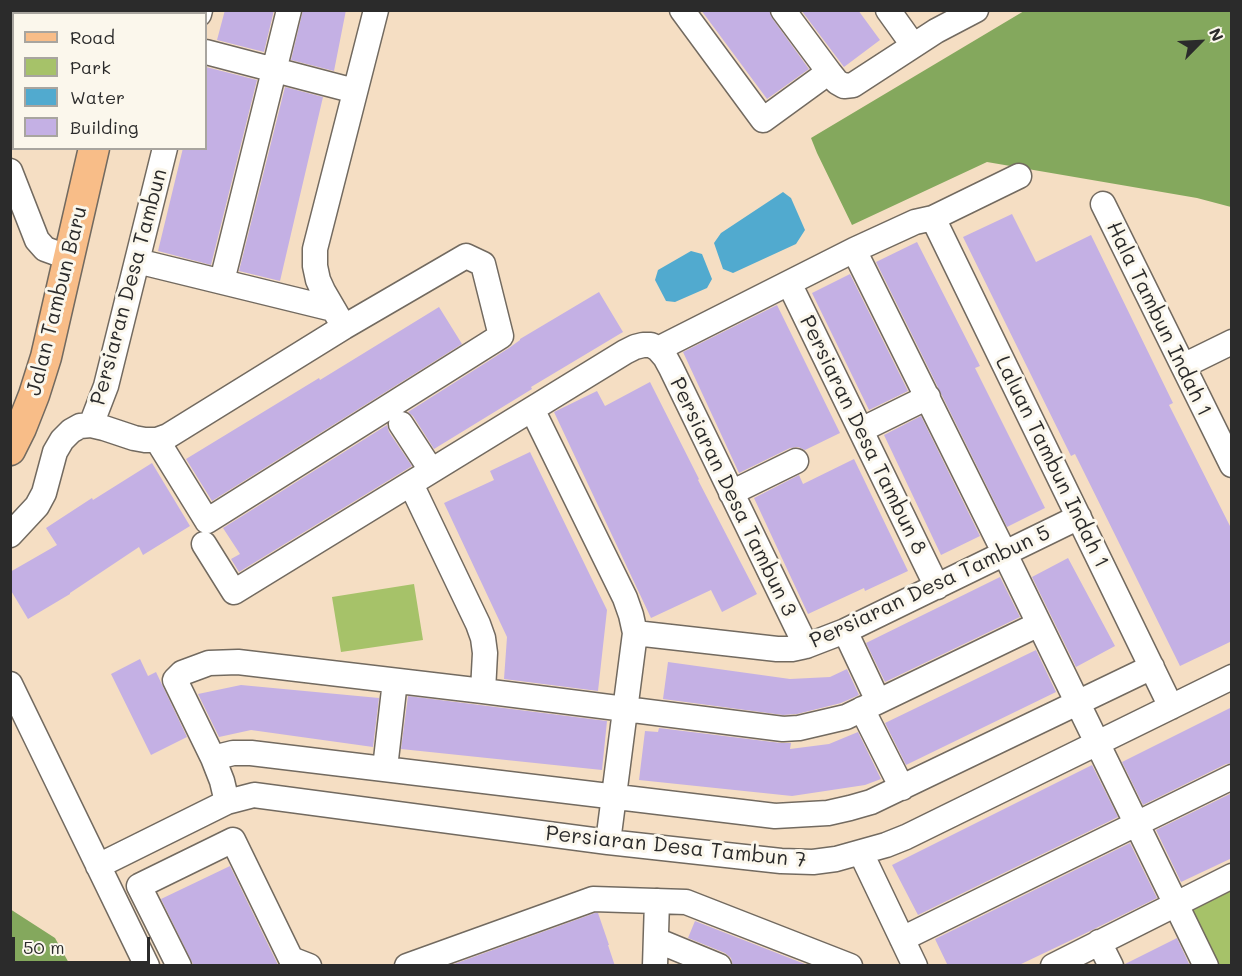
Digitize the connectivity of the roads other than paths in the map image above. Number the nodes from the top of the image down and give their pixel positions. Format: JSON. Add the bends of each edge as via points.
{"nodes":[{"id":1,"x":289,"y":10,"type":"edge"},
{"id":2,"x":376,"y":10,"type":"edge"},
{"id":3,"x":682,"y":10,"type":"edge"},
{"id":4,"x":783,"y":10,"type":"edge"},
{"id":5,"x":888,"y":10,"type":"edge"},
{"id":6,"x":976,"y":10,"type":"edge"},
{"id":7,"x":914,"y":45,"type":"junction"},
{"id":8,"x":207,"y":52,"type":"edge"},
{"id":9,"x":274,"y":70,"type":"junction"},
{"id":10,"x":829,"y":72,"type":"junction"},
{"id":11,"x":355,"y":91,"type":"junction"},
{"id":12,"x":94,"y":150,"type":"edge"},
{"id":13,"x":165,"y":150,"type":"edge"},
{"id":14,"x":10,"y":171,"type":"edge"},
{"id":15,"x":1019,"y":176,"type":"dead end"},
{"id":16,"x":1103,"y":204,"type":"dead end"},
{"id":17,"x":933,"y":218,"type":"junction"},
{"id":18,"x":854,"y":250,"type":"junction"},
{"id":19,"x":70,"y":258,"type":"junction"},
{"id":20,"x":137,"y":261,"type":"junction"},
{"id":21,"x":222,"y":282,"type":"junction"},
{"id":22,"x":789,"y":283,"type":"junction"},
{"id":23,"x":339,"y":318,"type":"junction"},
{"id":24,"x":1232,"y":342,"type":"edge"},
{"id":25,"x":658,"y":349,"type":"junction"},
{"id":26,"x":1183,"y":366,"type":"junction"},
{"id":27,"x":928,"y":397,"type":"junction"},
{"id":28,"x":532,"y":409,"type":"junction"},
{"id":29,"x":401,"y":424,"type":"dead end"},
{"id":30,"x":91,"y":425,"type":"junction"},
{"id":31,"x":861,"y":430,"type":"junction"},
{"id":32,"x":157,"y":440,"type":"junction"},
{"id":33,"x":10,"y":450,"type":"edge"},
{"id":34,"x":796,"y":461,"type":"dead end"},
{"id":35,"x":1232,"y":465,"type":"edge"},
{"id":36,"x":421,"y":477,"type":"junction"},
{"id":37,"x":731,"y":493,"type":"junction"},
{"id":38,"x":1079,"y":517,"type":"junction"},
{"id":39,"x":10,"y":535,"type":"edge"},
{"id":40,"x":204,"y":544,"type":"dead end"},
{"id":41,"x":1005,"y":554,"type":"junction"},
{"id":42,"x":937,"y":586,"type":"junction"},
{"id":43,"x":1039,"y":624,"type":"junction"},
{"id":44,"x":845,"y":631,"type":"junction"},
{"id":45,"x":635,"y":633,"type":"junction"},
{"id":46,"x":806,"y":646,"type":"junction"},
{"id":47,"x":1152,"y":667,"type":"junction"},
{"id":48,"x":1232,"y":677,"type":"edge"},
{"id":49,"x":395,"y":681,"type":"junction"},
{"id":50,"x":10,"y":684,"type":"edge"},
{"id":51,"x":483,"y":690,"type":"junction"},
{"id":52,"x":1077,"y":703,"type":"junction"},
{"id":53,"x":870,"y":705,"type":"junction"},
{"id":54,"x":1171,"y":707,"type":"junction"},
{"id":55,"x":626,"y":708,"type":"junction"},
{"id":56,"x":1097,"y":743,"type":"junction"},
{"id":57,"x":213,"y":758,"type":"junction"},
{"id":58,"x":385,"y":768,"type":"junction"},
{"id":59,"x":1232,"y":777,"type":"edge"},
{"id":60,"x":902,"y":788,"type":"junction"},
{"id":61,"x":614,"y":796,"type":"junction"},
{"id":62,"x":227,"y":802,"type":"junction"},
{"id":63,"x":1136,"y":823,"type":"junction"},
{"id":64,"x":608,"y":842,"type":"junction"},
{"id":65,"x":861,"y":853,"type":"junction"},
{"id":66,"x":98,"y":866,"type":"junction"},
{"id":67,"x":1232,"y":876,"type":"edge"},
{"id":68,"x":657,"y":901,"type":"junction"},
{"id":69,"x":1176,"y":904,"type":"junction"},
{"id":70,"x":902,"y":939,"type":"junction"},
{"id":71,"x":656,"y":940,"type":"junction"},
{"id":72,"x":1099,"y":942,"type":"junction"},
{"id":73,"x":147,"y":966,"type":"edge"},
{"id":74,"x":179,"y":966,"type":"edge"},
{"id":75,"x":309,"y":966,"type":"edge"},
{"id":76,"x":407,"y":966,"type":"edge"},
{"id":77,"x":655,"y":966,"type":"edge"},
{"id":78,"x":719,"y":966,"type":"edge"},
{"id":79,"x":850,"y":966,"type":"edge"},
{"id":80,"x":915,"y":966,"type":"edge"},
{"id":81,"x":1053,"y":966,"type":"edge"},
{"id":82,"x":1111,"y":966,"type":"edge"},
{"id":83,"x":1206,"y":966,"type":"edge"}],
"edges":[{"from":1,"to":9,"type":"street"},
{"from":2,"to":11,"type":"street"},
{"from":3,"to":10,"type":"street","via":[[763,120]]},
{"from":4,"to":10,"type":"street"},
{"from":5,"to":7,"type":"street"},
{"from":6,"to":7,"type":"street"},
{"from":7,"to":10,"type":"street","via":[[853,85],[844,87]]},
{"from":8,"to":9,"type":"street"},
{"from":9,"to":11,"type":"street"},
{"from":9,"to":21,"type":"street"},
{"from":11,"to":23,"type":"street","via":[[315,249],[318,280]]},
{"from":12,"to":19,"type":"main road","name":"Jalan Tambun Baru"},
{"from":13,"to":20,"type":"street","name":"Persiaran Desa Tambun"},
{"from":14,"to":19,"type":"street","via":[[37,240],[45,249]]},
{"from":15,"to":17,"type":"street"},
{"from":16,"to":26,"type":"street","name":"Hala Tambun Indah 1"},
{"from":17,"to":18,"type":"street"},
{"from":17,"to":38,"type":"street","name":"Laluan Tambun Indah 1"},
{"from":18,"to":22,"type":"street"},
{"from":18,"to":27,"type":"street"},
{"from":19,"to":33,"type":"main road","name":"Jalan Tambun Baru","via":[[46,357]]},
{"from":20,"to":21,"type":"street"},
{"from":20,"to":30,"type":"street","name":"Persiaran Desa Tambun","via":[[106,386]]},
{"from":21,"to":23,"type":"street"},
{"from":22,"to":25,"type":"street"},
{"from":22,"to":31,"type":"street","name":"Persiaran Desa Tambun 8"},
{"from":23,"to":32,"type":"street"},
{"from":23,"to":32,"type":"street","via":[[466,256],[483,264],[501,336],[207,521]]},
{"from":24,"to":26,"type":"street"},
{"from":25,"to":28,"type":"street","via":[[651,345],[635,347]]},
{"from":25,"to":37,"type":"street","name":"Persiaran Desa Tambun 3","via":[[671,368]]},
{"from":26,"to":35,"type":"street","name":"Hala Tambun Indah 1"},
{"from":27,"to":31,"type":"street"},
{"from":27,"to":41,"type":"street"},
{"from":28,"to":36,"type":"street"},
{"from":28,"to":45,"type":"street","via":[[625,598]]},
{"from":29,"to":36,"type":"street"},
{"from":30,"to":32,"type":"street","via":[[134,438]]},
{"from":30,"to":39,"type":"street","name":"Persiaran Desa Tambun","via":[[80,426],[62,440],[37,506]]},
{"from":31,"to":42,"type":"street","name":"Persiaran Desa Tambun 8"},
{"from":34,"to":37,"type":"street"},
{"from":36,"to":40,"type":"street","via":[[234,592]]},
{"from":36,"to":51,"type":"street","via":[[481,631],[485,653]]},
{"from":37,"to":46,"type":"street","name":"Persiaran Desa Tambun 3"},
{"from":38,"to":41,"type":"street","name":"Persiaran Desa Tambun 5"},
{"from":38,"to":47,"type":"street","name":"Laluan Tambun Indah 1"},
{"from":41,"to":42,"type":"street","name":"Persiaran Desa Tambun 5"},
{"from":41,"to":43,"type":"street"},
{"from":42,"to":44,"type":"street","name":"Persiaran Desa Tambun 5"},
{"from":43,"to":52,"type":"street"},
{"from":43,"to":53,"type":"street"},
{"from":44,"to":46,"type":"street","name":"Persiaran Desa Tambun 5"},
{"from":44,"to":53,"type":"street"},
{"from":45,"to":46,"type":"street","name":"Persiaran Desa Tambun 5","via":[[777,649]]},
{"from":45,"to":55,"type":"street"},
{"from":47,"to":52,"type":"street","name":"Persiaran Desa Tambun 7"},
{"from":47,"to":54,"type":"street","name":"Laluan Tambun Indah 1"},
{"from":48,"to":54,"type":"street","name":"Persiaran Desa Tambun 7"},
{"from":49,"to":51,"type":"street"},
{"from":49,"to":57,"type":"street","via":[[238,662],[209,663],[182,673],[175,680]]},
{"from":49,"to":58,"type":"street"},
{"from":50,"to":66,"type":"street"},
{"from":51,"to":55,"type":"street"},
{"from":52,"to":56,"type":"street"},
{"from":52,"to":60,"type":"street","name":"Persiaran Desa Tambun 7"},
{"from":53,"to":55,"type":"street","via":[[846,717],[783,729]]},
{"from":53,"to":60,"type":"street"},
{"from":54,"to":56,"type":"street","name":"Persiaran Desa Tambun 7"},
{"from":55,"to":61,"type":"street"},
{"from":56,"to":63,"type":"street"},
{"from":56,"to":65,"type":"street","name":"Persiaran Desa Tambun 7","via":[[906,837]]},
{"from":57,"to":58,"type":"street","name":"Persiaran Desa Tambun 7","via":[[251,753]]},
{"from":57,"to":62,"type":"street"},
{"from":58,"to":61,"type":"street","name":"Persiaran Desa Tambun 7"},
{"from":59,"to":63,"type":"street"},
{"from":60,"to":61,"type":"street","name":"Persiaran Desa Tambun 7","via":[[871,802],[828,813],[775,816]]},
{"from":61,"to":64,"type":"street"},
{"from":62,"to":64,"type":"street","name":"Persiaran Desa Tambun 7","via":[[266,796]]},
{"from":62,"to":66,"type":"street","name":"Persiaran Desa Tambun 7"},
{"from":63,"to":69,"type":"street"},
{"from":63,"to":70,"type":"street"},
{"from":64,"to":65,"type":"street","name":"Persiaran Desa Tambun 7","via":[[781,861],[813,862]]},
{"from":65,"to":70,"type":"street"},
{"from":66,"to":73,"type":"street"},
{"from":67,"to":69,"type":"street"},
{"from":68,"to":71,"type":"street"},
{"from":68,"to":76,"type":"street","via":[[593,899]]},
{"from":68,"to":79,"type":"street","via":[[686,902]]},
{"from":69,"to":72,"type":"street"},
{"from":69,"to":83,"type":"street"},
{"from":70,"to":80,"type":"street"},
{"from":71,"to":77,"type":"street"},
{"from":71,"to":78,"type":"street"},
{"from":72,"to":81,"type":"street"},
{"from":72,"to":82,"type":"street"},
{"from":74,"to":75,"type":"street","via":[[139,886],[233,840],[291,959]]}]}
